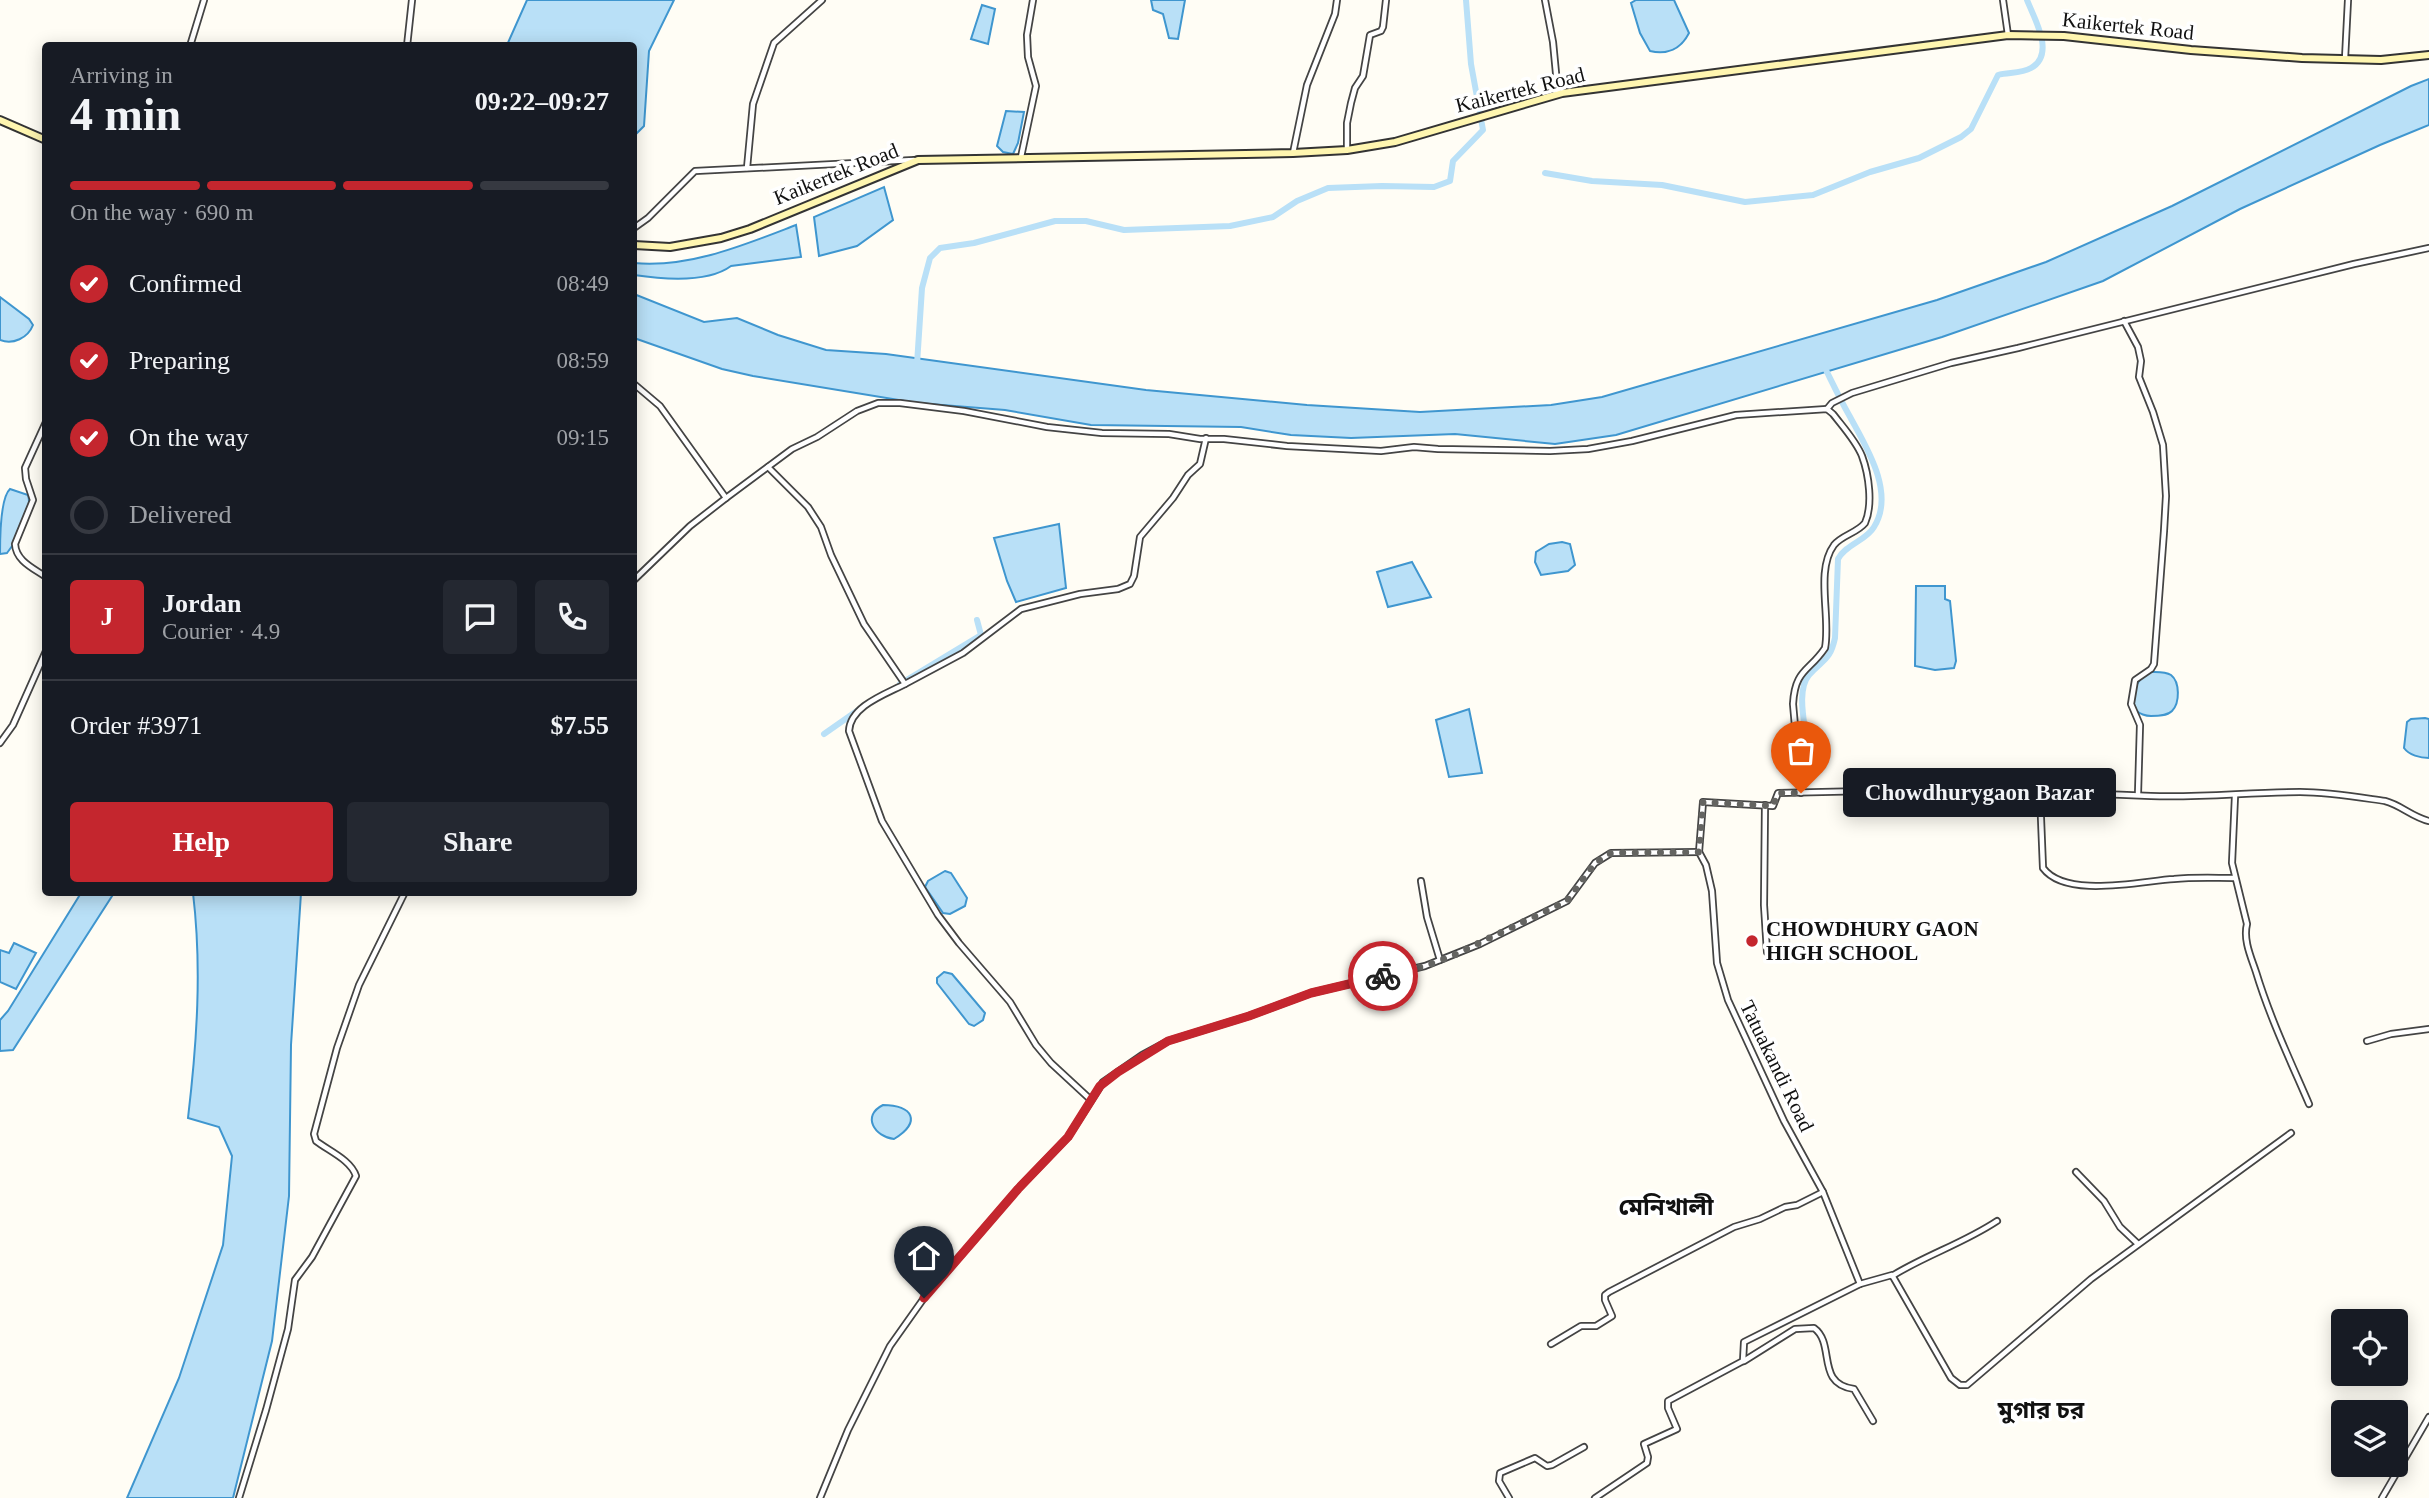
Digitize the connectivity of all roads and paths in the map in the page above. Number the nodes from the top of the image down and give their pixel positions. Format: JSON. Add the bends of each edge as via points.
{"nodes":[{"id":1,"x":204,"y":0,"type":"edge"},
{"id":2,"x":412,"y":0,"type":"edge"},
{"id":3,"x":822,"y":0,"type":"edge"},
{"id":4,"x":1033,"y":0,"type":"edge"},
{"id":5,"x":1337,"y":0,"type":"edge"},
{"id":6,"x":1386,"y":0,"type":"edge"},
{"id":7,"x":1545,"y":0,"type":"edge"},
{"id":8,"x":2003,"y":0,"type":"edge"},
{"id":9,"x":2348,"y":0,"type":"edge"},
{"id":10,"x":2008,"y":35,"type":"junction"},
{"id":11,"x":191,"y":42,"type":"edge"},
{"id":12,"x":407,"y":42,"type":"edge"},
{"id":13,"x":2429,"y":55,"type":"edge"},
{"id":14,"x":2346,"y":59,"type":"junction"},
{"id":15,"x":1558,"y":95,"type":"junction"},
{"id":16,"x":0,"y":120,"type":"edge"},
{"id":17,"x":42,"y":138,"type":"edge"},
{"id":18,"x":1347,"y":150,"type":"junction"},
{"id":19,"x":1293,"y":153,"type":"junction"},
{"id":20,"x":1021,"y":157,"type":"junction"},
{"id":21,"x":918,"y":160,"type":"junction"},
{"id":22,"x":747,"y":168,"type":"junction"},
{"id":23,"x":637,"y":225,"type":"edge"},
{"id":24,"x":637,"y":245,"type":"edge"},
{"id":25,"x":2429,"y":248,"type":"edge"},
{"id":26,"x":2124,"y":321,"type":"junction"},
{"id":27,"x":637,"y":387,"type":"edge"},
{"id":28,"x":1827,"y":409,"type":"junction"},
{"id":29,"x":42,"y":431,"type":"edge"},
{"id":30,"x":1206,"y":438,"type":"junction"},
{"id":31,"x":768,"y":467,"type":"junction"},
{"id":32,"x":726,"y":498,"type":"junction"},
{"id":33,"x":42,"y":574,"type":"edge"},
{"id":34,"x":637,"y":577,"type":"edge"},
{"id":35,"x":42,"y":660,"type":"edge"},
{"id":36,"x":904,"y":682,"type":"junction"},
{"id":37,"x":0,"y":743,"type":"edge"},
{"id":38,"x":1801,"y":793,"type":"junction"},
{"id":39,"x":2040,"y":794,"type":"junction"},
{"id":40,"x":2138,"y":794,"type":"junction"},
{"id":41,"x":2235,"y":796,"type":"junction"},
{"id":42,"x":1765,"y":805,"type":"junction"},
{"id":43,"x":2429,"y":821,"type":"edge"},
{"id":44,"x":1699,"y":852,"type":"junction"},
{"id":45,"x":2234,"y":878,"type":"junction"},
{"id":46,"x":1421,"y":881,"type":"dead end"},
{"id":47,"x":403,"y":896,"type":"edge"},
{"id":48,"x":1767,"y":952,"type":"dead end"},
{"id":49,"x":1440,"y":960,"type":"junction"},
{"id":50,"x":2429,"y":1030,"type":"edge"},
{"id":51,"x":2367,"y":1041,"type":"dead end"},
{"id":52,"x":1091,"y":1100,"type":"junction"},
{"id":53,"x":2309,"y":1104,"type":"dead end"},
{"id":54,"x":2291,"y":1133,"type":"dead end"},
{"id":55,"x":2076,"y":1172,"type":"dead end"},
{"id":56,"x":1823,"y":1192,"type":"junction"},
{"id":57,"x":1997,"y":1221,"type":"dead end"},
{"id":58,"x":2138,"y":1244,"type":"junction"},
{"id":59,"x":1892,"y":1276,"type":"junction"},
{"id":60,"x":1860,"y":1284,"type":"junction"},
{"id":61,"x":1552,"y":1344,"type":"dead end"},
{"id":62,"x":1743,"y":1361,"type":"junction"},
{"id":63,"x":2429,"y":1417,"type":"edge"},
{"id":64,"x":1873,"y":1421,"type":"dead end"},
{"id":65,"x":1584,"y":1447,"type":"dead end"},
{"id":66,"x":239,"y":1498,"type":"edge"},
{"id":67,"x":820,"y":1498,"type":"edge"},
{"id":68,"x":1509,"y":1498,"type":"edge"},
{"id":69,"x":1595,"y":1498,"type":"edge"},
{"id":70,"x":2382,"y":1498,"type":"edge"}],
"edges":[{"from":1,"to":11,"type":"street"},
{"from":2,"to":12,"type":"street"},
{"from":3,"to":22,"type":"street","via":[[774,43],[753,104]]},
{"from":4,"to":20,"type":"street","via":[[1027,35],[1036,86]]},
{"from":5,"to":19,"type":"street","via":[[1307,85]]},
{"from":6,"to":18,"type":"street","via":[[1383,27],[1370,35],[1363,76],[1351,103]]},
{"from":7,"to":15,"type":"street"},
{"from":8,"to":10,"type":"street"},
{"from":9,"to":14,"type":"street"},
{"from":10,"to":14,"type":"main road","name":"Kaikertek Road"},
{"from":10,"to":15,"type":"main road","name":"Kaikertek Road"},
{"from":13,"to":14,"type":"main road","name":"Kaikertek Road"},
{"from":15,"to":18,"type":"main road","name":"Kaikertek Road","via":[[1395,142]]},
{"from":16,"to":17,"type":"main road"},
{"from":18,"to":19,"type":"main road","name":"Kaikertek Road"},
{"from":19,"to":20,"type":"main road","name":"Kaikertek Road"},
{"from":20,"to":21,"type":"main road","name":"Kaikertek Road"},
{"from":21,"to":22,"type":"street"},
{"from":21,"to":24,"type":"main road","name":"Kaikertek Road","via":[[750,229],[670,247]]},
{"from":22,"to":23,"type":"street","via":[[691,173]]},
{"from":25,"to":26,"type":"street"},
{"from":26,"to":28,"type":"street","via":[[1951,363],[1852,393]]},
{"from":26,"to":40,"type":"street","via":[[2138,347],[2139,377],[2163,445],[2165,472],[2154,664],[2135,680],[2131,697],[2140,724]]},
{"from":27,"to":32,"type":"street","via":[[660,406]]},
{"from":28,"to":30,"type":"street","via":[[1736,415],[1632,442],[1561,451],[1414,447],[1381,451]]},
{"from":28,"to":38,"type":"street","via":[[1862,455],[1870,505],[1865,523],[1835,544],[1829,554],[1825,648],[1807,666],[1794,691]]},
{"from":29,"to":33,"type":"street","via":[[25,468],[33,500],[15,552]]},
{"from":30,"to":31,"type":"street","via":[[1102,433],[878,403],[857,411]]},
{"from":30,"to":36,"type":"street","via":[[1200,464],[1140,537],[1130,584],[1021,609],[963,653]]},
{"from":31,"to":32,"type":"street"},
{"from":31,"to":36,"type":"street","via":[[814,517],[864,624]]},
{"from":32,"to":34,"type":"street"},
{"from":35,"to":37,"type":"street"},
{"from":36,"to":52,"type":"street","via":[[858,711],[849,731],[882,821],[938,915],[1010,1002],[1036,1045]]},
{"from":38,"to":39,"type":"street","via":[[1922,789]]},
{"from":38,"to":42,"type":"street","via":[[1778,793],[1775,806]]},
{"from":39,"to":40,"type":"street"},
{"from":39,"to":45,"type":"street","via":[[2043,868],[2056,878],[2098,886]]},
{"from":40,"to":41,"type":"street"},
{"from":41,"to":43,"type":"street","via":[[2303,792],[2385,801]]},
{"from":41,"to":45,"type":"street"},
{"from":42,"to":44,"type":"street","via":[[1703,802]]},
{"from":42,"to":48,"type":"street"},
{"from":44,"to":49,"type":"street","via":[[1611,853],[1595,863],[1567,901]]},
{"from":44,"to":56,"type":"street","name":"Tatuakandi Road","via":[[1712,891],[1717,963],[1728,1000]]},
{"from":45,"to":53,"type":"street","via":[[2264,998]]},
{"from":46,"to":49,"type":"street"},
{"from":47,"to":66,"type":"street","via":[[359,985],[314,1134],[316,1141],[354,1169],[356,1177],[295,1280],[285,1340]]},
{"from":49,"to":52,"type":"street","via":[[1311,993],[1168,1041],[1103,1082]]},
{"from":50,"to":51,"type":"street"},
{"from":52,"to":67,"type":"street","via":[[1068,1137],[924,1298],[890,1346]]},
{"from":54,"to":58,"type":"street"},
{"from":55,"to":58,"type":"street"},
{"from":56,"to":60,"type":"street","name":"Tatuakandi Road"},
{"from":56,"to":61,"type":"street","via":[[1726,1231],[1609,1292],[1605,1300],[1612,1316],[1596,1326],[1581,1326]]},
{"from":57,"to":59,"type":"street"},
{"from":58,"to":59,"type":"street","via":[[1967,1385],[1951,1378]]},
{"from":59,"to":60,"type":"street"},
{"from":60,"to":62,"type":"street","via":[[1744,1342]]},
{"from":62,"to":64,"type":"street","via":[[1795,1329],[1814,1328],[1833,1378],[1854,1389]]},
{"from":62,"to":69,"type":"street","via":[[1668,1401],[1677,1429],[1644,1444],[1647,1463]]},
{"from":63,"to":70,"type":"street"},
{"from":65,"to":68,"type":"street","via":[[1552,1465],[1535,1458],[1500,1473],[1499,1481]]}]}
